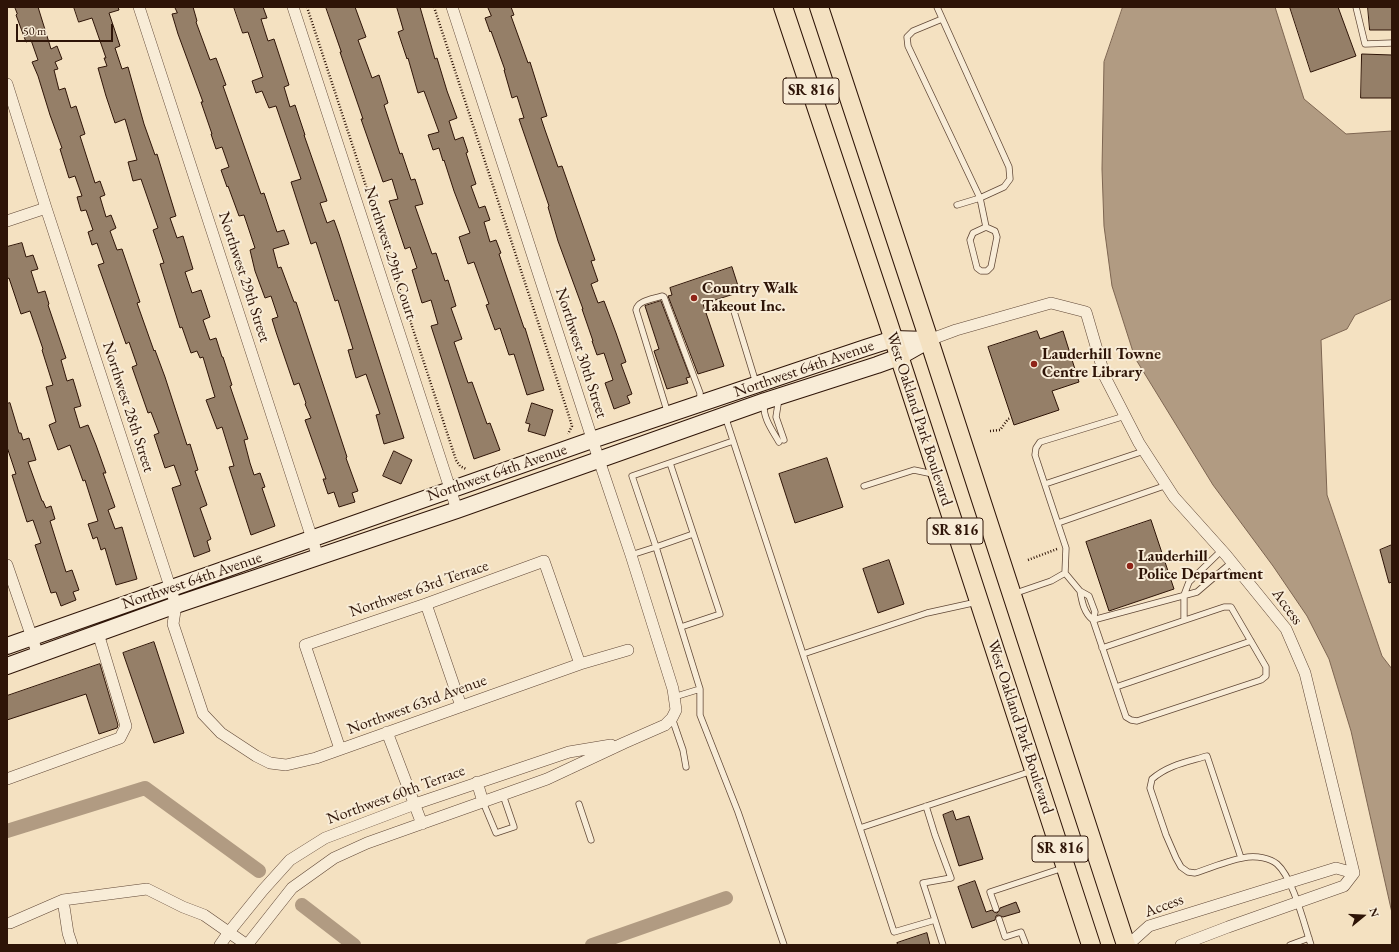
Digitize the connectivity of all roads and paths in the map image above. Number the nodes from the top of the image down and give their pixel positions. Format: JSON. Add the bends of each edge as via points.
{"nodes":[{"id":1,"x":139,"y":7,"type":"edge"},
{"id":2,"x":293,"y":7,"type":"edge"},
{"id":3,"x":307,"y":7,"type":"edge"},
{"id":4,"x":434,"y":7,"type":"edge"},
{"id":5,"x":452,"y":7,"type":"edge"},
{"id":6,"x":783,"y":7,"type":"edge"},
{"id":7,"x":819,"y":7,"type":"edge"},
{"id":8,"x":937,"y":7,"type":"edge"},
{"id":9,"x":1356,"y":7,"type":"edge"},
{"id":10,"x":942,"y":19,"type":"junction"},
{"id":11,"x":1392,"y":43,"type":"edge"},
{"id":12,"x":7,"y":84,"type":"edge"},
{"id":13,"x":980,"y":198,"type":"junction"},
{"id":14,"x":957,"y":205,"type":"dead end"},
{"id":15,"x":46,"y":208,"type":"junction"},
{"id":16,"x":7,"y":222,"type":"edge"},
{"id":17,"x":986,"y":227,"type":"junction"},
{"id":18,"x":733,"y":308,"type":"dead end"},
{"id":19,"x":893,"y":339,"type":"junction"},
{"id":20,"x":929,"y":340,"type":"junction"},
{"id":21,"x":899,"y":357,"type":"junction"},
{"id":22,"x":779,"y":377,"type":"junction"},
{"id":23,"x":756,"y":385,"type":"junction"},
{"id":24,"x":772,"y":399,"type":"junction"},
{"id":25,"x":700,"y":404,"type":"junction"},
{"id":26,"x":668,"y":414,"type":"junction"},
{"id":27,"x":732,"y":414,"type":"junction"},
{"id":28,"x":1125,"y":416,"type":"junction"},
{"id":29,"x":1011,"y":418,"type":"dead end"},
{"id":30,"x":990,"y":431,"type":"dead end"},
{"id":31,"x":565,"y":439,"type":"dead end"},
{"id":32,"x":592,"y":440,"type":"junction"},
{"id":33,"x":733,"y":441,"type":"junction"},
{"id":34,"x":1144,"y":451,"type":"junction"},
{"id":35,"x":599,"y":460,"type":"junction"},
{"id":36,"x":670,"y":463,"type":"junction"},
{"id":37,"x":470,"y":469,"type":"dead end"},
{"id":38,"x":937,"y":474,"type":"junction"},
{"id":39,"x":1045,"y":484,"type":"junction"},
{"id":40,"x":1167,"y":485,"type":"junction"},
{"id":41,"x":864,"y":486,"type":"dead end"},
{"id":42,"x":451,"y":489,"type":"junction"},
{"id":43,"x":457,"y":510,"type":"junction"},
{"id":44,"x":1058,"y":523,"type":"junction"},
{"id":45,"x":694,"y":534,"type":"junction"},
{"id":46,"x":312,"y":539,"type":"junction"},
{"id":47,"x":656,"y":547,"type":"junction"},
{"id":48,"x":1058,"y":549,"type":"dead end"},
{"id":49,"x":1222,"y":550,"type":"junction"},
{"id":50,"x":631,"y":555,"type":"junction"},
{"id":51,"x":318,"y":557,"type":"junction"},
{"id":52,"x":1028,"y":560,"type":"dead end"},
{"id":53,"x":1232,"y":562,"type":"junction"},
{"id":54,"x":7,"y":565,"type":"edge"},
{"id":55,"x":1065,"y":573,"type":"junction"},
{"id":56,"x":170,"y":589,"type":"junction"},
{"id":57,"x":1012,"y":594,"type":"junction"},
{"id":58,"x":1184,"y":595,"type":"junction"},
{"id":59,"x":979,"y":601,"type":"junction"},
{"id":60,"x":426,"y":604,"type":"junction"},
{"id":61,"x":176,"y":605,"type":"junction"},
{"id":62,"x":1093,"y":620,"type":"junction"},
{"id":63,"x":1184,"y":620,"type":"junction"},
{"id":64,"x":681,"y":627,"type":"junction"},
{"id":65,"x":98,"y":634,"type":"junction"},
{"id":66,"x":32,"y":638,"type":"junction"},
{"id":67,"x":1251,"y":641,"type":"junction"},
{"id":68,"x":7,"y":646,"type":"edge"},
{"id":69,"x":1102,"y":648,"type":"junction"},
{"id":70,"x":628,"y":650,"type":"dead end"},
{"id":71,"x":803,"y":654,"type":"junction"},
{"id":72,"x":38,"y":655,"type":"junction"},
{"id":73,"x":580,"y":664,"type":"junction"},
{"id":74,"x":7,"y":666,"type":"edge"},
{"id":75,"x":1116,"y":687,"type":"junction"},
{"id":76,"x":700,"y":689,"type":"junction"},
{"id":77,"x":674,"y":697,"type":"junction"},
{"id":78,"x":461,"y":706,"type":"junction"},
{"id":79,"x":674,"y":714,"type":"junction"},
{"id":80,"x":387,"y":732,"type":"junction"},
{"id":81,"x":221,"y":733,"type":"joint"},
{"id":82,"x":624,"y":743,"type":"junction"},
{"id":83,"x":340,"y":749,"type":"junction"},
{"id":84,"x":686,"y":767,"type":"dead end"},
{"id":85,"x":1034,"y":770,"type":"junction"},
{"id":86,"x":7,"y":779,"type":"edge"},
{"id":87,"x":477,"y":782,"type":"junction"},
{"id":88,"x":503,"y":795,"type":"junction"},
{"id":89,"x":483,"y":802,"type":"junction"},
{"id":90,"x":414,"y":804,"type":"junction"},
{"id":91,"x":579,"y":804,"type":"dead end"},
{"id":92,"x":926,"y":806,"type":"junction"},
{"id":93,"x":422,"y":824,"type":"junction"},
{"id":94,"x":860,"y":828,"type":"junction"},
{"id":95,"x":591,"y":840,"type":"dead end"},
{"id":96,"x":1241,"y":858,"type":"junction"},
{"id":97,"x":1066,"y":867,"type":"junction"},
{"id":98,"x":1354,"y":873,"type":"junction"},
{"id":99,"x":1289,"y":882,"type":"junction"},
{"id":100,"x":63,"y":900,"type":"junction"},
{"id":101,"x":1296,"y":902,"type":"junction"},
{"id":102,"x":996,"y":909,"type":"dead end"},
{"id":103,"x":999,"y":919,"type":"dead end"},
{"id":104,"x":935,"y":920,"type":"junction"},
{"id":105,"x":10,"y":923,"type":"dead end"},
{"id":106,"x":229,"y":932,"type":"junction"},
{"id":107,"x":1309,"y":938,"type":"junction"},
{"id":108,"x":72,"y":945,"type":"edge"},
{"id":109,"x":220,"y":945,"type":"edge"},
{"id":110,"x":247,"y":945,"type":"edge"},
{"id":111,"x":784,"y":945,"type":"edge"},
{"id":112,"x":943,"y":945,"type":"edge"},
{"id":113,"x":1026,"y":945,"type":"edge"},
{"id":114,"x":1091,"y":945,"type":"edge"},
{"id":115,"x":1127,"y":945,"type":"edge"},
{"id":116,"x":1181,"y":945,"type":"edge"},
{"id":117,"x":1290,"y":945,"type":"edge"},
{"id":118,"x":1311,"y":945,"type":"edge"}],
"edges":[{"from":1,"to":46,"type":"street","name":"Northwest 29th Street"},
{"from":2,"to":42,"type":"street","name":"Northwest 29th Court"},
{"from":3,"to":37,"type":"path","via":[[456,460],[460,466]]},
{"from":4,"to":31,"type":"path","via":[[572,426]]},
{"from":5,"to":32,"type":"street","name":"Northwest 30th Street"},
{"from":6,"to":19,"type":"main road","name":"West Oakland Park Boulevard","number":"SR 816"},
{"from":7,"to":20,"type":"main road","name":"West Oakland Park Boulevard","number":"SR 816"},
{"from":8,"to":10,"type":"lane"},
{"from":9,"to":11,"type":"lane","via":[[1365,44]]},
{"from":10,"to":13,"type":"lane","via":[[1009,167],[1010,179],[1004,188]]},
{"from":10,"to":13,"type":"lane","via":[[913,32],[907,37],[908,46]]},
{"from":12,"to":15,"type":"street","name":"Northwest 28th Street"},
{"from":13,"to":14,"type":"lane"},
{"from":13,"to":17,"type":"lane"},
{"from":15,"to":16,"type":"street"},
{"from":15,"to":56,"type":"street","name":"Northwest 28th Street"},
{"from":17,"to":17,"type":"lane","via":[[972,233],[970,240],[977,268],[981,271],[991,268],[997,237],[995,231]]},
{"from":18,"to":23,"type":"lane"},
{"from":19,"to":20,"type":"street","name":"Northwest 64th Avenue"},
{"from":19,"to":21,"type":"main road","name":"West Oakland Park Boulevard","number":"SR 816"},
{"from":19,"to":22,"type":"street","name":"Northwest 64th Avenue"},
{"from":20,"to":21,"type":"street","name":"Northwest 64th Avenue"},
{"from":20,"to":28,"type":"street","name":"Access","via":[[1051,303],[1086,312],[1105,377]]},
{"from":20,"to":57,"type":"main road","name":"West Oakland Park Boulevard","number":"SR 816"},
{"from":21,"to":24,"type":"street","name":"Northwest 64th Avenue"},
{"from":21,"to":38,"type":"main road","name":"West Oakland Park Boulevard","number":"SR 816"},
{"from":22,"to":23,"type":"street","name":"Northwest 64th Avenue"},
{"from":22,"to":24,"type":"street","via":[[770,388]]},
{"from":23,"to":25,"type":"street","name":"Northwest 64th Avenue"},
{"from":23,"to":27,"type":"street","via":[[753,396]]},
{"from":24,"to":24,"type":"lane","via":[[764,410],[768,425],[782,441]]},
{"from":24,"to":27,"type":"street","name":"Northwest 64th Avenue"},
{"from":25,"to":26,"type":"street","name":"Northwest 64th Avenue"},
{"from":25,"to":26,"type":"lane","via":[[700,393],[662,296],[640,303],[636,310]]},
{"from":26,"to":32,"type":"street","name":"Northwest 64th Avenue"},
{"from":27,"to":33,"type":"lane"},
{"from":27,"to":35,"type":"street","name":"Northwest 64th Avenue"},
{"from":28,"to":34,"type":"street","name":"Access"},
{"from":28,"to":39,"type":"lane","via":[[1040,442],[1035,455]]},
{"from":29,"to":30,"type":"path","via":[[1000,430]]},
{"from":32,"to":35,"type":"street","name":"Northwest 30th Street"},
{"from":32,"to":42,"type":"street","name":"Northwest 64th Avenue"},
{"from":33,"to":36,"type":"lane"},
{"from":33,"to":71,"type":"lane"},
{"from":34,"to":39,"type":"lane"},
{"from":34,"to":40,"type":"street","name":"Access"},
{"from":35,"to":43,"type":"street","name":"Northwest 64th Avenue"},
{"from":35,"to":50,"type":"street","name":"Northwest 30th Street"},
{"from":36,"to":45,"type":"lane"},
{"from":36,"to":47,"type":"lane","via":[[632,476]]},
{"from":38,"to":41,"type":"lane","via":[[914,470]]},
{"from":38,"to":59,"type":"main road","name":"West Oakland Park Boulevard","number":"SR 816"},
{"from":39,"to":44,"type":"lane"},
{"from":40,"to":44,"type":"lane"},
{"from":40,"to":49,"type":"street","name":"Access"},
{"from":42,"to":43,"type":"street","name":"Northwest 29th Court"},
{"from":42,"to":46,"type":"street","name":"Northwest 64th Avenue"},
{"from":43,"to":51,"type":"street","name":"Northwest 64th Avenue"},
{"from":44,"to":55,"type":"lane","via":[[1066,548]]},
{"from":45,"to":47,"type":"lane"},
{"from":45,"to":64,"type":"lane","via":[[720,614]]},
{"from":46,"to":51,"type":"street","name":"Northwest 29th Street"},
{"from":46,"to":56,"type":"street","name":"Northwest 64th Avenue"},
{"from":47,"to":50,"type":"lane"},
{"from":47,"to":64,"type":"lane"},
{"from":48,"to":52,"type":"path"},
{"from":49,"to":53,"type":"street","name":"Access"},
{"from":49,"to":58,"type":"lane","via":[[1189,582]]},
{"from":50,"to":77,"type":"street","name":"Northwest 30th Street"},
{"from":51,"to":61,"type":"street","name":"Northwest 64th Avenue"},
{"from":53,"to":58,"type":"lane","via":[[1197,592]]},
{"from":53,"to":98,"type":"street","name":"Access","via":[[1286,629],[1305,673]]},
{"from":54,"to":66,"type":"street"},
{"from":55,"to":57,"type":"lane","via":[[1051,581]]},
{"from":55,"to":62,"type":"lane","via":[[1080,591],[1089,596],[1095,612]]},
{"from":56,"to":61,"type":"street","name":"Northwest 28th Street"},
{"from":56,"to":66,"type":"street","name":"Northwest 64th Avenue"},
{"from":57,"to":115,"type":"main road","name":"West Oakland Park Boulevard","number":"SR 816"},
{"from":58,"to":62,"type":"lane"},
{"from":58,"to":63,"type":"lane"},
{"from":59,"to":71,"type":"lane","via":[[927,613]]},
{"from":59,"to":85,"type":"main road","name":"West Oakland Park Boulevard","number":"SR 816"},
{"from":60,"to":73,"type":"street","name":"Northwest 63rd Terrace","via":[[544,562]]},
{"from":60,"to":78,"type":"street"},
{"from":60,"to":83,"type":"street","name":"Northwest 63rd Terrace","via":[[305,645]]},
{"from":61,"to":65,"type":"street","name":"Northwest 64th Avenue"},
{"from":61,"to":81,"type":"street","name":"Northwest 28th Street","via":[[173,624],[203,714]]},
{"from":62,"to":69,"type":"lane"},
{"from":63,"to":67,"type":"lane","via":[[1224,606],[1232,607]]},
{"from":63,"to":69,"type":"lane"},
{"from":64,"to":76,"type":"lane"},
{"from":65,"to":72,"type":"street","name":"Northwest 64th Avenue"},
{"from":65,"to":86,"type":"street","via":[[126,726],[120,738]]},
{"from":66,"to":68,"type":"street","name":"Northwest 64th Avenue"},
{"from":66,"to":72,"type":"street"},
{"from":67,"to":75,"type":"lane"},
{"from":67,"to":75,"type":"lane","via":[[1266,667],[1266,676],[1261,680],[1136,721],[1126,717]]},
{"from":69,"to":75,"type":"lane"},
{"from":70,"to":73,"type":"street","name":"Northwest 63rd Avenue"},
{"from":71,"to":94,"type":"lane"},
{"from":72,"to":74,"type":"street","name":"Northwest 64th Avenue"},
{"from":73,"to":78,"type":"street","name":"Northwest 63rd Avenue"},
{"from":76,"to":77,"type":"lane"},
{"from":76,"to":111,"type":"lane","via":[[700,715],[738,812]]},
{"from":77,"to":79,"type":"street","name":"Northwest 30th Street"},
{"from":78,"to":80,"type":"street","name":"Northwest 63rd Avenue"},
{"from":79,"to":82,"type":"street","name":"Northwest 60th Terrace","via":[[665,725]]},
{"from":79,"to":84,"type":"lane"},
{"from":80,"to":83,"type":"street","name":"Northwest 63rd Avenue"},
{"from":80,"to":90,"type":"street"},
{"from":81,"to":83,"type":"street","name":"Northwest 63rd Avenue","via":[[270,763],[286,765]]},
{"from":82,"to":87,"type":"street","name":"Northwest 60th Terrace","via":[[569,752]]},
{"from":82,"to":88,"type":"street","name":"Northwest 60th Terrace","via":[[547,779]]},
{"from":85,"to":92,"type":"lane"},
{"from":85,"to":97,"type":"main road","name":"West Oakland Park Boulevard","number":"SR 816"},
{"from":87,"to":89,"type":"street"},
{"from":87,"to":90,"type":"street","name":"Northwest 60th Terrace"},
{"from":88,"to":89,"type":"street","name":"Northwest 60th Terrace"},
{"from":88,"to":89,"type":"lane","via":[[514,827],[496,833]]},
{"from":89,"to":93,"type":"street","name":"Northwest 60th Terrace"},
{"from":90,"to":93,"type":"street"},
{"from":90,"to":106,"type":"street","name":"Northwest 60th Terrace","via":[[325,838],[290,860]]},
{"from":91,"to":95,"type":"lane"},
{"from":92,"to":94,"type":"lane"},
{"from":92,"to":104,"type":"lane","via":[[934,836],[951,878],[923,883]]},
{"from":93,"to":110,"type":"street","name":"Northwest 60th Terrace","via":[[334,858],[292,888]]},
{"from":94,"to":104,"type":"lane","via":[[894,932]]},
{"from":96,"to":96,"type":"lane","via":[[1195,873],[1181,867],[1166,835],[1150,788],[1152,779],[1170,767],[1207,756]]},
{"from":96,"to":99,"type":"lane","via":[[1266,858],[1276,863],[1284,871]]},
{"from":97,"to":102,"type":"lane","via":[[990,892]]},
{"from":97,"to":114,"type":"main road","name":"West Oakland Park Boulevard","number":"SR 816"},
{"from":98,"to":99,"type":"street","name":"Access","via":[[1336,868]]},
{"from":98,"to":101,"type":"street","via":[[1344,886]]},
{"from":99,"to":101,"type":"lane"},
{"from":99,"to":115,"type":"street","name":"Access","via":[[1149,926]]},
{"from":100,"to":105,"type":"street"},
{"from":100,"to":106,"type":"street","via":[[147,889],[204,915]]},
{"from":100,"to":108,"type":"street"},
{"from":101,"to":107,"type":"lane"},
{"from":101,"to":116,"type":"street"},
{"from":103,"to":113,"type":"lane","via":[[1005,937],[1021,932]]},
{"from":104,"to":112,"type":"lane"},
{"from":106,"to":109,"type":"street","name":"Northwest 60th Terrace"},
{"from":106,"to":110,"type":"street"},
{"from":107,"to":117,"type":"lane"},
{"from":107,"to":118,"type":"lane"}]}
